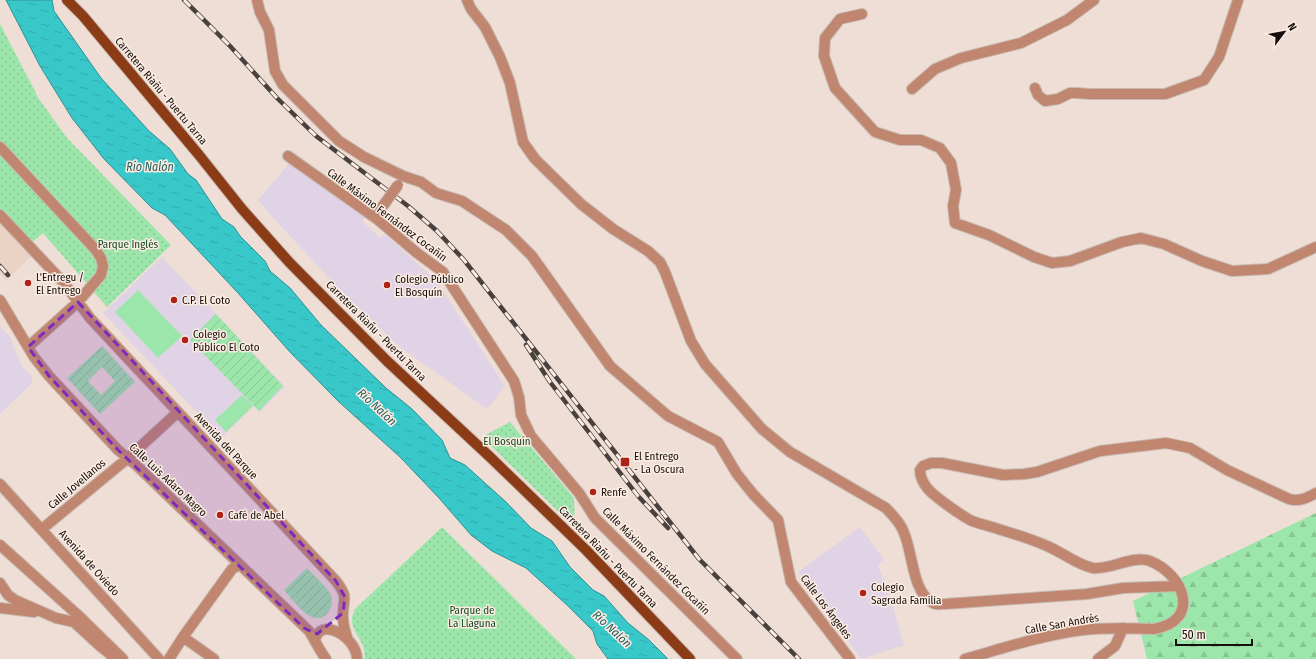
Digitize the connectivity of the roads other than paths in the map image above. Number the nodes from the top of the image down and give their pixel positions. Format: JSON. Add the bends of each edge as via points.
{"nodes":[{"id":1,"x":67,"y":0,"type":"edge"},
{"id":2,"x":257,"y":0,"type":"edge"},
{"id":3,"x":467,"y":0,"type":"edge"},
{"id":4,"x":1094,"y":0,"type":"edge"},
{"id":5,"x":1238,"y":0,"type":"edge"},
{"id":6,"x":862,"y":14,"type":"dead end"},
{"id":7,"x":1035,"y":88,"type":"dead end"},
{"id":8,"x":912,"y":89,"type":"dead end"},
{"id":9,"x":0,"y":147,"type":"edge"},
{"id":10,"x":288,"y":156,"type":"dead end"},
{"id":11,"x":400,"y":180,"type":"junction"},
{"id":12,"x":0,"y":215,"type":"edge"},
{"id":13,"x":379,"y":215,"type":"junction"},
{"id":14,"x":1316,"y":247,"type":"edge"},
{"id":15,"x":0,"y":300,"type":"edge"},
{"id":16,"x":78,"y":302,"type":"junction"},
{"id":17,"x":28,"y":347,"type":"junction"},
{"id":18,"x":178,"y":412,"type":"junction"},
{"id":19,"x":128,"y":458,"type":"junction"},
{"id":20,"x":0,"y":484,"type":"edge"},
{"id":21,"x":1316,"y":493,"type":"edge"},
{"id":22,"x":42,"y":529,"type":"junction"},
{"id":23,"x":0,"y":545,"type":"edge"},
{"id":24,"x":239,"y":565,"type":"junction"},
{"id":25,"x":0,"y":583,"type":"edge"},
{"id":26,"x":1179,"y":586,"type":"junction"},
{"id":27,"x":0,"y":608,"type":"edge"},
{"id":28,"x":42,"y":612,"type":"junction"},
{"id":29,"x":343,"y":612,"type":"junction"},
{"id":30,"x":1123,"y":628,"type":"junction"},
{"id":31,"x":317,"y":634,"type":"junction"},
{"id":32,"x":183,"y":637,"type":"junction"},
{"id":33,"x":346,"y":637,"type":"junction"},
{"id":34,"x":321,"y":656,"type":"edge"},
{"id":35,"x":118,"y":659,"type":"edge"},
{"id":36,"x":123,"y":659,"type":"edge"},
{"id":37,"x":159,"y":659,"type":"edge"},
{"id":38,"x":169,"y":659,"type":"edge"},
{"id":39,"x":214,"y":659,"type":"edge"},
{"id":40,"x":357,"y":659,"type":"edge"},
{"id":41,"x":690,"y":659,"type":"edge"},
{"id":42,"x":737,"y":659,"type":"edge"},
{"id":43,"x":850,"y":659,"type":"edge"},
{"id":44,"x":965,"y":659,"type":"edge"},
{"id":45,"x":1098,"y":659,"type":"edge"}],
"edges":[{"from":1,"to":41,"type":"main road","name":"Carretera Riañu - Puertu Tarna","via":[[289,262],[387,361],[586,550]]},
{"from":2,"to":11,"type":"street","via":[[268,30],[275,71],[283,86],[339,141]]},
{"from":3,"to":26,"type":"street","via":[[485,27],[500,57],[510,83],[523,142],[535,159],[582,204],[660,262],[691,341],[704,364],[762,429],[790,452],[886,508],[897,519],[904,531],[918,586],[925,597],[934,604],[945,604],[1087,594],[1124,588]]},
{"from":4,"to":8,"type":"street","via":[[1067,20],[1021,43],[961,58],[935,69]]},
{"from":5,"to":7,"type":"street","via":[[1219,57],[1204,80],[1165,94],[1076,92],[1045,101]]},
{"from":6,"to":14,"type":"street","via":[[840,19],[825,38],[824,56],[835,88],[875,132],[900,140],[921,140],[940,148],[951,163],[956,190],[953,206],[955,223],[1052,263],[1070,261],[1122,242],[1141,238],[1164,244],[1232,271],[1268,269]]},
{"from":9,"to":16,"type":"street","via":[[101,258],[101,275]]},
{"from":10,"to":13,"type":"street","name":"Calle Máximo Fernández Cocañín"},
{"from":11,"to":13,"type":"street","bridge":true},
{"from":11,"to":43,"type":"street","name":"Calle Los Ángeles","via":[[421,182],[436,192],[462,201],[506,230],[532,256],[610,366],[668,416],[718,442],[737,474],[778,520],[791,582]]},
{"from":12,"to":16,"type":"street","name":"Avenida del Parque","via":[[64,283]]},
{"from":13,"to":42,"type":"street","name":"Calle Máximo Fernández Cocañín","via":[[417,253],[443,272],[514,381],[521,415],[531,436],[579,493],[595,518]]},
{"from":15,"to":17,"type":"street","name":"Calle Luis Adaro Magro"},
{"from":16,"to":17,"type":"street"},
{"from":16,"to":18,"type":"street","name":"Avenida del Parque"},
{"from":17,"to":19,"type":"street","name":"Calle Luis Adaro Magro","via":[[49,376]]},
{"from":18,"to":19,"type":"street","name":"Calle Jovellanos"},
{"from":18,"to":29,"type":"street","name":"Avenida del Parque","via":[[342,588],[345,597]]},
{"from":19,"to":22,"type":"street","name":"Calle Jovellanos"},
{"from":19,"to":24,"type":"street","name":"Calle Luis Adaro Magro"},
{"from":20,"to":22,"type":"street","name":"Avenida de Oviedo"},
{"from":21,"to":26,"type":"street","via":[[1302,500],[1294,500],[1227,470],[1190,448],[1166,443],[1100,450],[1037,472],[1024,474],[1003,475],[942,463],[931,463],[920,470],[920,476],[929,490],[973,521],[1048,546],[1085,566],[1103,567],[1148,560],[1163,567]]},
{"from":22,"to":37,"type":"street","name":"Avenida de Oviedo"},
{"from":23,"to":36,"type":"street"},
{"from":24,"to":31,"type":"street","name":"Calle Luis Adaro Magro"},
{"from":24,"to":32,"type":"street","via":[[232,569]]},
{"from":25,"to":28,"type":"street","via":[[15,600]]},
{"from":26,"to":30,"type":"street","name":"Calle San Andrés","via":[[1184,597],[1183,605],[1179,616],[1174,620],[1161,628]]},
{"from":27,"to":28,"type":"street"},
{"from":28,"to":35,"type":"street","via":[[74,622]]},
{"from":29,"to":31,"type":"street","via":[[333,624]]},
{"from":29,"to":33,"type":"street","name":"Avenida del Parque"},
{"from":30,"to":44,"type":"street","name":"Calle San Andrés","via":[[1061,634]]},
{"from":30,"to":45,"type":"street","via":[[1115,646]]},
{"from":31,"to":33,"type":"street","via":[[337,631]]},
{"from":31,"to":34,"type":"street"},
{"from":32,"to":38,"type":"street"},
{"from":32,"to":39,"type":"street"},
{"from":33,"to":40,"type":"street","via":[[355,650]]},
{"from":35,"to":36,"type":"street"}]}
